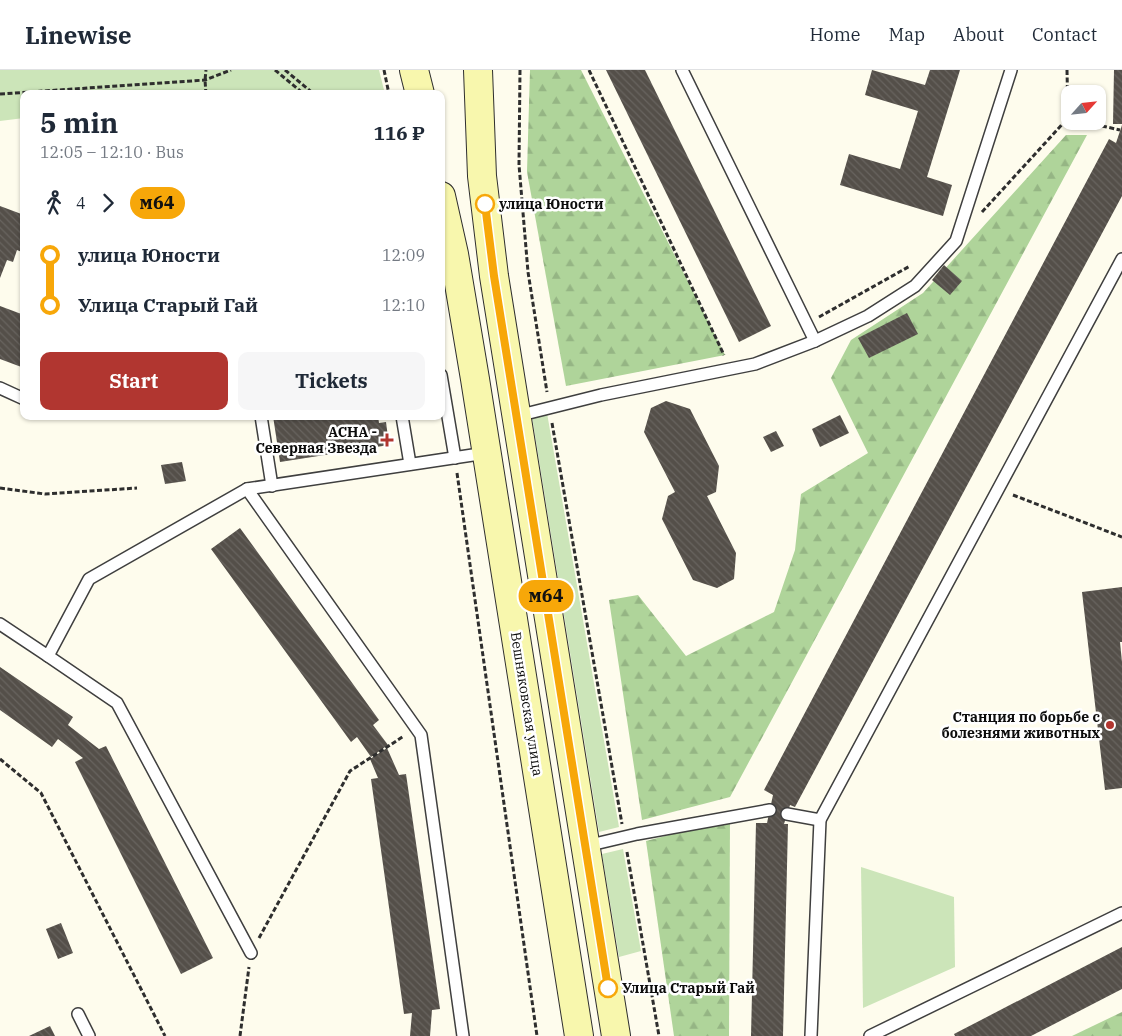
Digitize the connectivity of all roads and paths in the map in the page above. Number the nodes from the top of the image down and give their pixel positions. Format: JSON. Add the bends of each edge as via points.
{"nodes":[{"id":1,"x":206,"y":70,"type":"edge"},
{"id":2,"x":231,"y":70,"type":"edge"},
{"id":3,"x":275,"y":70,"type":"edge"},
{"id":4,"x":284,"y":70,"type":"edge"},
{"id":5,"x":384,"y":70,"type":"edge"},
{"id":6,"x":414,"y":70,"type":"edge"},
{"id":7,"x":478,"y":70,"type":"edge"},
{"id":8,"x":520,"y":70,"type":"edge"},
{"id":9,"x":590,"y":70,"type":"edge"},
{"id":10,"x":682,"y":70,"type":"edge"},
{"id":11,"x":1011,"y":70,"type":"edge"},
{"id":12,"x":1067,"y":70,"type":"edge"},
{"id":13,"x":205,"y":80,"type":"junction"},
{"id":14,"x":1068,"y":85,"type":"edge"},
{"id":15,"x":59,"y":90,"type":"edge"},
{"id":16,"x":206,"y":90,"type":"edge"},
{"id":17,"x":299,"y":90,"type":"edge"},
{"id":18,"x":309,"y":90,"type":"edge"},
{"id":19,"x":388,"y":90,"type":"edge"},
{"id":20,"x":419,"y":90,"type":"edge"},
{"id":21,"x":20,"y":93,"type":"edge"},
{"id":22,"x":0,"y":94,"type":"edge"},
{"id":23,"x":1106,"y":127,"type":"edge"},
{"id":24,"x":1061,"y":128,"type":"edge"},
{"id":25,"x":1120,"y":130,"type":"dead end"},
{"id":26,"x":445,"y":214,"type":"edge"},
{"id":27,"x":956,"y":241,"type":"junction"},
{"id":28,"x":1122,"y":259,"type":"edge"},
{"id":29,"x":914,"y":264,"type":"dead end"},
{"id":30,"x":806,"y":324,"type":"junction"},
{"id":31,"x":816,"y":342,"type":"junction"},
{"id":32,"x":731,"y":369,"type":"junction"},
{"id":33,"x":0,"y":388,"type":"edge"},
{"id":34,"x":20,"y":396,"type":"edge"},
{"id":35,"x":445,"y":398,"type":"edge"},
{"id":36,"x":549,"y":407,"type":"junction"},
{"id":37,"x":517,"y":416,"type":"junction"},
{"id":38,"x":262,"y":420,"type":"edge"},
{"id":39,"x":403,"y":420,"type":"edge"},
{"id":40,"x":487,"y":453,"type":"junction"},
{"id":41,"x":455,"y":458,"type":"junction"},
{"id":42,"x":410,"y":464,"type":"junction"},
{"id":43,"x":272,"y":486,"type":"junction"},
{"id":44,"x":0,"y":488,"type":"edge"},
{"id":45,"x":137,"y":488,"type":"dead end"},
{"id":46,"x":247,"y":489,"type":"junction"},
{"id":47,"x":998,"y":490,"type":"junction"},
{"id":48,"x":1122,"y":537,"type":"edge"},
{"id":49,"x":0,"y":624,"type":"edge"},
{"id":50,"x":48,"y":656,"type":"junction"},
{"id":51,"x":416,"y":728,"type":"junction"},
{"id":52,"x":0,"y":759,"type":"edge"},
{"id":53,"x":770,"y":810,"type":"dead end"},
{"id":54,"x":787,"y":814,"type":"dead end"},
{"id":55,"x":820,"y":820,"type":"junction"},
{"id":56,"x":624,"y":837,"type":"junction"},
{"id":57,"x":586,"y":846,"type":"junction"},
{"id":58,"x":1122,"y":913,"type":"edge"},
{"id":59,"x":251,"y":953,"type":"junction"},
{"id":60,"x":78,"y":1014,"type":"dead end"},
{"id":61,"x":89,"y":1036,"type":"edge"},
{"id":62,"x":165,"y":1036,"type":"edge"},
{"id":63,"x":240,"y":1036,"type":"edge"},
{"id":64,"x":463,"y":1036,"type":"edge"},
{"id":65,"x":537,"y":1036,"type":"edge"},
{"id":66,"x":580,"y":1036,"type":"edge"},
{"id":67,"x":616,"y":1036,"type":"edge"},
{"id":68,"x":659,"y":1036,"type":"edge"},
{"id":69,"x":811,"y":1036,"type":"edge"},
{"id":70,"x":870,"y":1036,"type":"edge"}],
"edges":[{"from":1,"to":13,"type":"path"},
{"from":2,"to":13,"type":"path"},
{"from":3,"to":17,"type":"path"},
{"from":4,"to":18,"type":"path"},
{"from":5,"to":19,"type":"path"},
{"from":6,"to":20,"type":"main road"},
{"from":7,"to":37,"type":"main road","via":[[482,176]]},
{"from":8,"to":36,"type":"path","via":[[519,165],[528,272]]},
{"from":9,"to":32,"type":"path"},
{"from":10,"to":30,"type":"lane"},
{"from":11,"to":27,"type":"lane"},
{"from":12,"to":14,"type":"path"},
{"from":13,"to":15,"type":"path"},
{"from":13,"to":16,"type":"path"},
{"from":21,"to":22,"type":"path"},
{"from":23,"to":25,"type":"path"},
{"from":24,"to":27,"type":"path"},
{"from":26,"to":40,"type":"main road","name":"Вешняковская улица"},
{"from":27,"to":31,"type":"lane","via":[[915,286],[868,316]]},
{"from":28,"to":47,"type":"lane"},
{"from":29,"to":30,"type":"path"},
{"from":30,"to":31,"type":"lane"},
{"from":31,"to":32,"type":"lane"},
{"from":32,"to":36,"type":"lane"},
{"from":33,"to":34,"type":"lane"},
{"from":35,"to":41,"type":"lane"},
{"from":36,"to":37,"type":"lane"},
{"from":36,"to":56,"type":"path"},
{"from":37,"to":57,"type":"main road"},
{"from":38,"to":43,"type":"lane"},
{"from":39,"to":42,"type":"lane"},
{"from":40,"to":41,"type":"lane"},
{"from":40,"to":66,"type":"main road","name":"Вешняковская улица"},
{"from":41,"to":42,"type":"lane"},
{"from":41,"to":65,"type":"path"},
{"from":42,"to":43,"type":"lane"},
{"from":43,"to":46,"type":"lane"},
{"from":44,"to":45,"type":"path","via":[[45,494]]},
{"from":46,"to":50,"type":"lane","via":[[89,579]]},
{"from":46,"to":51,"type":"lane"},
{"from":47,"to":48,"type":"path"},
{"from":47,"to":55,"type":"lane"},
{"from":49,"to":50,"type":"lane"},
{"from":50,"to":59,"type":"lane","via":[[117,703]]},
{"from":51,"to":59,"type":"path","via":[[350,772]]},
{"from":51,"to":64,"type":"lane","via":[[421,735]]},
{"from":52,"to":62,"type":"path","via":[[41,793]]},
{"from":53,"to":56,"type":"lane"},
{"from":54,"to":55,"type":"lane"},
{"from":55,"to":69,"type":"lane"},
{"from":56,"to":57,"type":"lane"},
{"from":56,"to":68,"type":"path"},
{"from":57,"to":67,"type":"main road"},
{"from":58,"to":70,"type":"lane"},
{"from":59,"to":63,"type":"path"},
{"from":60,"to":61,"type":"lane"}]}
